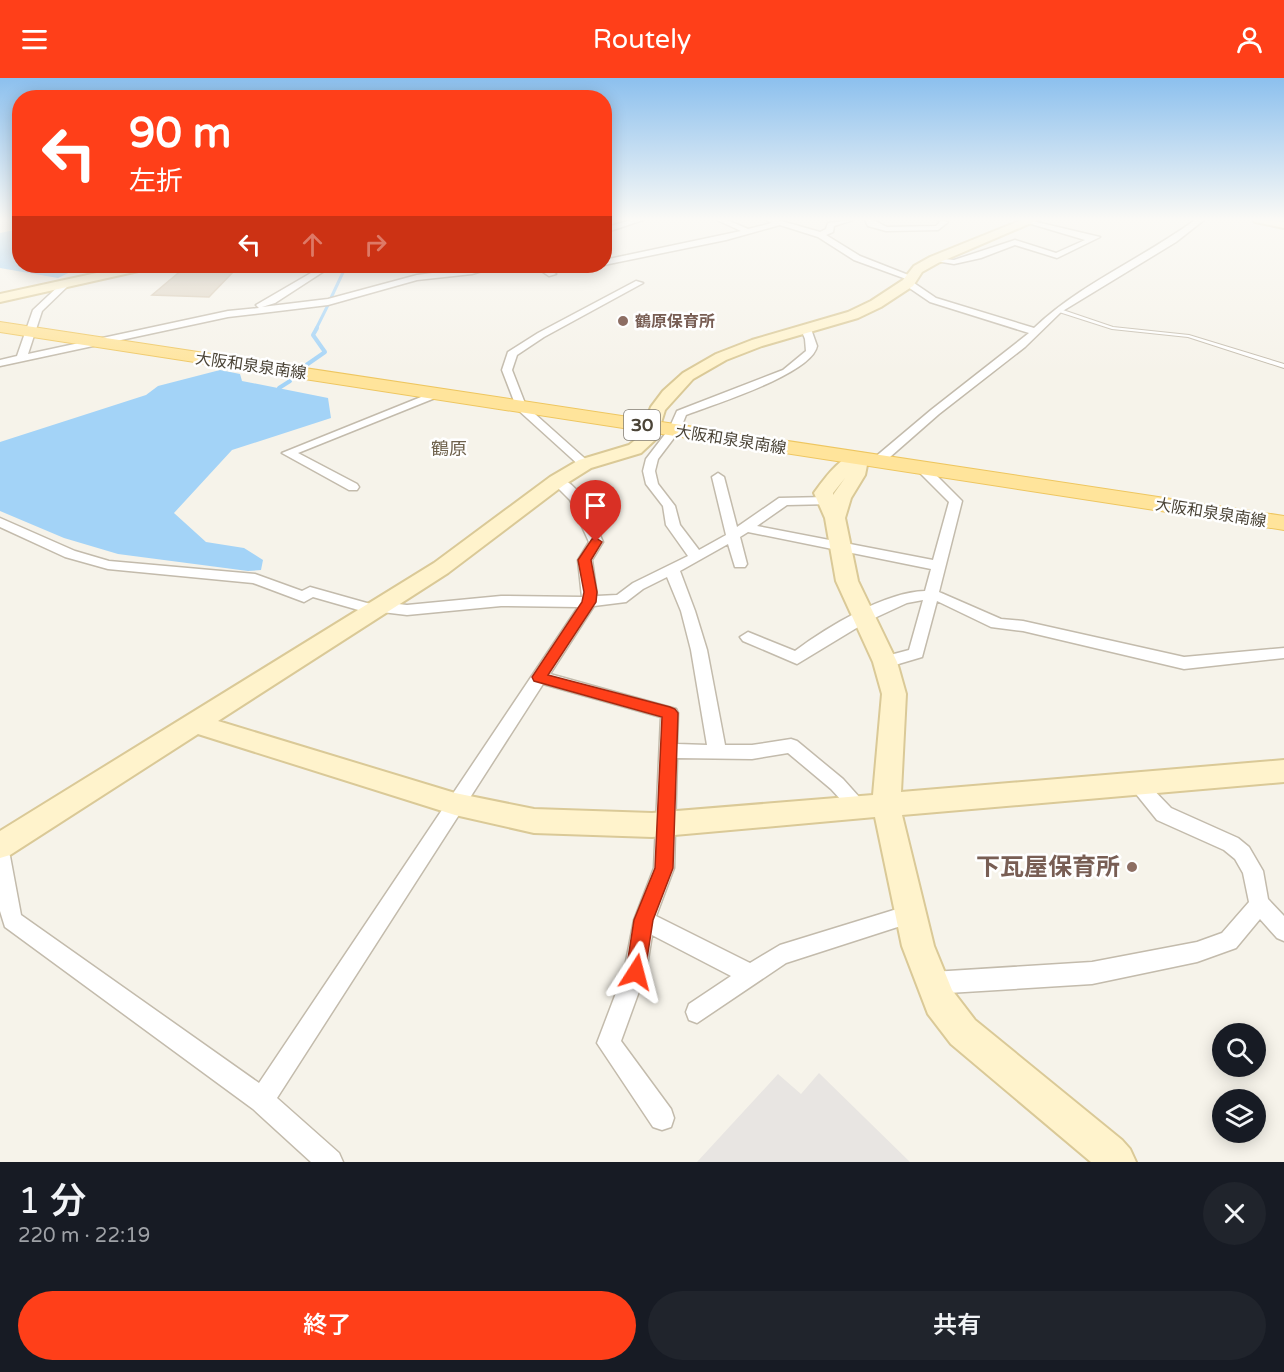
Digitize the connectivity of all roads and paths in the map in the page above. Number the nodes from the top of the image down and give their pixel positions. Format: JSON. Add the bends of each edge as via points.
{"nodes":[{"id":1,"x":887,"y":271,"type":"edge"},
{"id":2,"x":917,"y":271,"type":"edge"},
{"id":3,"x":1123,"y":271,"type":"edge"},
{"id":4,"x":112,"y":273,"type":"edge"},
{"id":5,"x":317,"y":273,"type":"edge"},
{"id":6,"x":451,"y":273,"type":"edge"},
{"id":7,"x":445,"y":274,"type":"joint"},
{"id":8,"x":910,"y":280,"type":"junction"},
{"id":9,"x":67,"y":283,"type":"junction"},
{"id":10,"x":639,"y":283,"type":"dead end"},
{"id":11,"x":0,"y":298,"type":"edge"},
{"id":12,"x":1058,"y":310,"type":"junction"},
{"id":13,"x":228,"y":314,"type":"junction"},
{"id":14,"x":0,"y":327,"type":"edge"},
{"id":15,"x":806,"y":329,"type":"junction"},
{"id":16,"x":31,"y":332,"type":"junction"},
{"id":17,"x":1035,"y":332,"type":"junction"},
{"id":18,"x":93,"y":342,"type":"junction"},
{"id":19,"x":22,"y":358,"type":"junction"},
{"id":20,"x":0,"y":363,"type":"edge"},
{"id":21,"x":1284,"y":366,"type":"edge"},
{"id":22,"x":436,"y":394,"type":"junction"},
{"id":23,"x":521,"y":407,"type":"junction"},
{"id":24,"x":652,"y":427,"type":"junction"},
{"id":25,"x":674,"y":430,"type":"junction"},
{"id":26,"x":858,"y":459,"type":"junction"},
{"id":27,"x":879,"y":461,"type":"junction"},
{"id":28,"x":585,"y":464,"type":"junction"},
{"id":29,"x":922,"y":468,"type":"junction"},
{"id":30,"x":718,"y":477,"type":"dead end"},
{"id":31,"x":557,"y":481,"type":"junction"},
{"id":32,"x":353,"y":487,"type":"dead end"},
{"id":33,"x":831,"y":509,"type":"junction"},
{"id":34,"x":0,"y":522,"type":"edge"},
{"id":35,"x":1284,"y":523,"type":"edge"},
{"id":36,"x":738,"y":532,"type":"junction"},
{"id":37,"x":840,"y":546,"type":"junction"},
{"id":38,"x":697,"y":557,"type":"junction"},
{"id":39,"x":740,"y":564,"type":"dead end"},
{"id":40,"x":940,"y":566,"type":"junction"},
{"id":41,"x":672,"y":569,"type":"junction"},
{"id":42,"x":932,"y":595,"type":"junction"},
{"id":43,"x":589,"y":602,"type":"junction"},
{"id":44,"x":378,"y":608,"type":"junction"},
{"id":45,"x":864,"y":617,"type":"junction"},
{"id":46,"x":748,"y":637,"type":"dead end"},
{"id":47,"x":1284,"y":653,"type":"edge"},
{"id":48,"x":885,"y":662,"type":"junction"},
{"id":49,"x":539,"y":677,"type":"junction"},
{"id":50,"x":195,"y":723,"type":"junction"},
{"id":51,"x":668,"y":752,"type":"junction"},
{"id":52,"x":717,"y":752,"type":"junction"},
{"id":53,"x":1284,"y":771,"type":"edge"},
{"id":54,"x":1137,"y":784,"type":"junction"},
{"id":55,"x":455,"y":804,"type":"junction"},
{"id":56,"x":873,"y":807,"type":"junction"},
{"id":57,"x":666,"y":823,"type":"junction"},
{"id":58,"x":0,"y":846,"type":"edge"},
{"id":59,"x":0,"y":856,"type":"edge"},
{"id":60,"x":1259,"y":903,"type":"junction"},
{"id":61,"x":910,"y":914,"type":"junction"},
{"id":62,"x":644,"y":920,"type":"junction"},
{"id":63,"x":1284,"y":931,"type":"edge"},
{"id":64,"x":751,"y":975,"type":"junction"},
{"id":65,"x":932,"y":983,"type":"junction"},
{"id":66,"x":697,"y":1012,"type":"dead end"},
{"id":67,"x":262,"y":1100,"type":"junction"},
{"id":68,"x":662,"y":1118,"type":"dead end"},
{"id":69,"x":330,"y":1162,"type":"edge"},
{"id":70,"x":1117,"y":1162,"type":"edge"}],
"edges":[{"from":1,"to":8,"type":"street"},
{"from":2,"to":8,"type":"street"},
{"from":3,"to":12,"type":"street"},
{"from":4,"to":9,"type":"street"},
{"from":5,"to":13,"type":"street","via":[[272,301]]},
{"from":6,"to":7,"type":"street"},
{"from":7,"to":13,"type":"street","via":[[327,302]]},
{"from":8,"to":15,"type":"street","via":[[853,315]]},
{"from":8,"to":17,"type":"street","via":[[933,300]]},
{"from":9,"to":11,"type":"street"},
{"from":9,"to":16,"type":"street","via":[[38,310]]},
{"from":10,"to":23,"type":"street","via":[[512,354],[507,370]]},
{"from":12,"to":17,"type":"street"},
{"from":12,"to":21,"type":"lane","via":[[1112,328],[1189,336]]},
{"from":13,"to":18,"type":"street"},
{"from":14,"to":16,"type":"main road","name":"大阪和泉泉南線","number":"30"},
{"from":15,"to":24,"type":"street","via":[[721,357],[688,376],[657,410]]},
{"from":15,"to":25,"type":"street","via":[[813,344],[808,357],[787,372],[681,413]]},
{"from":16,"to":18,"type":"main road","name":"大阪和泉泉南線","number":"30"},
{"from":16,"to":19,"type":"street"},
{"from":17,"to":27,"type":"street"},
{"from":18,"to":19,"type":"street"},
{"from":18,"to":22,"type":"main road","name":"大阪和泉泉南線","number":"30"},
{"from":19,"to":20,"type":"street"},
{"from":22,"to":23,"type":"main road","name":"大阪和泉泉南線","number":"30"},
{"from":22,"to":32,"type":"street","via":[[288,453]]},
{"from":23,"to":24,"type":"main road","name":"大阪和泉泉南線","number":"30"},
{"from":23,"to":28,"type":"street"},
{"from":24,"to":25,"type":"main road","name":"大阪和泉泉南線","number":"30"},
{"from":24,"to":28,"type":"street","via":[[647,439],[635,449]]},
{"from":25,"to":26,"type":"main road","name":"大阪和泉泉南線","number":"30"},
{"from":25,"to":38,"type":"street","via":[[652,459],[649,471],[652,484],[669,506],[673,525]]},
{"from":26,"to":27,"type":"main road","name":"大阪和泉泉南線","number":"30"},
{"from":26,"to":33,"type":"street","via":[[856,476]]},
{"from":27,"to":29,"type":"main road","name":"大阪和泉泉南線","number":"30"},
{"from":28,"to":31,"type":"street"},
{"from":29,"to":35,"type":"main road","name":"大阪和泉泉南線","number":"30"},
{"from":29,"to":40,"type":"street","via":[[956,501]]},
{"from":30,"to":36,"type":"street"},
{"from":31,"to":43,"type":"street","via":[[575,496],[596,542],[585,560]]},
{"from":31,"to":44,"type":"street","via":[[441,568]]},
{"from":33,"to":36,"type":"street","via":[[784,501]]},
{"from":33,"to":37,"type":"street"},
{"from":34,"to":44,"type":"street","via":[[70,554],[108,565],[255,579],[304,597],[310,592]]},
{"from":36,"to":37,"type":"street"},
{"from":36,"to":38,"type":"street"},
{"from":36,"to":39,"type":"street"},
{"from":37,"to":40,"type":"street"},
{"from":37,"to":45,"type":"street","via":[[847,581]]},
{"from":38,"to":41,"type":"street"},
{"from":40,"to":42,"type":"street"},
{"from":41,"to":43,"type":"street","via":[[621,599]]},
{"from":41,"to":52,"type":"street","via":[[690,615],[709,694]]},
{"from":42,"to":45,"type":"street","via":[[914,596]]},
{"from":42,"to":47,"type":"street","via":[[998,624],[1023,626],[1184,663]]},
{"from":42,"to":48,"type":"street","via":[[916,653]]},
{"from":43,"to":44,"type":"street","via":[[501,601],[407,610]]},
{"from":43,"to":49,"type":"street"},
{"from":44,"to":50,"type":"street"},
{"from":45,"to":46,"type":"street","via":[[816,642],[797,658]]},
{"from":45,"to":48,"type":"street"},
{"from":48,"to":56,"type":"street","via":[[894,694]]},
{"from":49,"to":51,"type":"street","via":[[670,713]]},
{"from":49,"to":55,"type":"street"},
{"from":50,"to":55,"type":"street"},
{"from":50,"to":58,"type":"street"},
{"from":51,"to":52,"type":"street"},
{"from":51,"to":57,"type":"street"},
{"from":52,"to":56,"type":"street","via":[[791,746],[837,784]]},
{"from":53,"to":54,"type":"street"},
{"from":54,"to":56,"type":"street"},
{"from":54,"to":60,"type":"street","via":[[1164,814],[1231,844],[1242,853],[1253,871]]},
{"from":55,"to":57,"type":"street","via":[[534,821]]},
{"from":55,"to":67,"type":"street"},
{"from":56,"to":57,"type":"street"},
{"from":56,"to":61,"type":"street"},
{"from":57,"to":62,"type":"street","via":[[664,868]]},
{"from":59,"to":67,"type":"street","via":[[12,920]]},
{"from":60,"to":63,"type":"street"},
{"from":60,"to":65,"type":"street","via":[[1229,941],[1197,952],[1092,973]]},
{"from":61,"to":64,"type":"street","via":[[780,955]]},
{"from":61,"to":65,"type":"street"},
{"from":62,"to":64,"type":"street"},
{"from":62,"to":68,"type":"street","via":[[636,972],[609,1043]]},
{"from":64,"to":66,"type":"street"},
{"from":65,"to":70,"type":"street","via":[[940,1002],[963,1032]]},
{"from":67,"to":69,"type":"street"}]}
